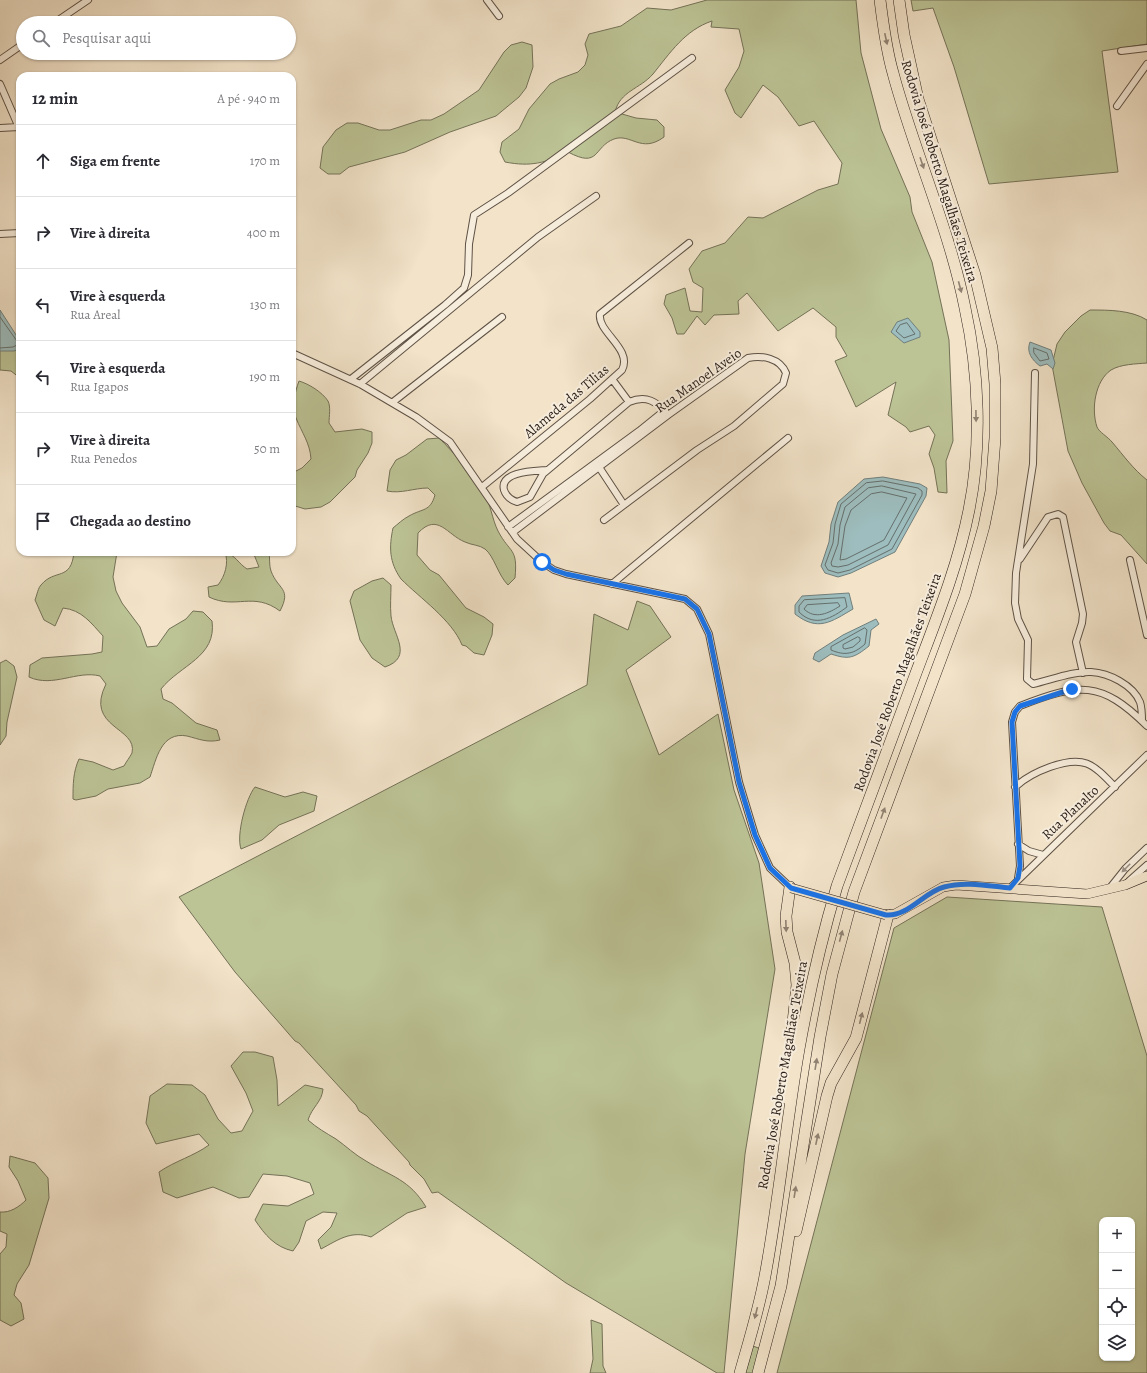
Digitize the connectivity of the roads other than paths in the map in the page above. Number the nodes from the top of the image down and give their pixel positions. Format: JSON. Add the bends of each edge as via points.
{"nodes":[{"id":1,"x":88,"y":0,"type":"edge"},
{"id":2,"x":487,"y":0,"type":"edge"},
{"id":3,"x":880,"y":0,"type":"edge"},
{"id":4,"x":899,"y":0,"type":"edge"},
{"id":5,"x":64,"y":16,"type":"edge"},
{"id":6,"x":499,"y":16,"type":"dead end"},
{"id":7,"x":1147,"y":48,"type":"edge"},
{"id":8,"x":16,"y":49,"type":"edge"},
{"id":9,"x":1121,"y":51,"type":"dead end"},
{"id":10,"x":692,"y":58,"type":"dead end"},
{"id":11,"x":0,"y":60,"type":"edge"},
{"id":12,"x":1147,"y":64,"type":"edge"},
{"id":13,"x":0,"y":84,"type":"edge"},
{"id":14,"x":1117,"y":106,"type":"dead end"},
{"id":15,"x":16,"y":121,"type":"edge"},
{"id":16,"x":0,"y":128,"type":"edge"},
{"id":17,"x":16,"y":128,"type":"edge"},
{"id":18,"x":596,"y":196,"type":"dead end"},
{"id":19,"x":16,"y":233,"type":"edge"},
{"id":20,"x":0,"y":234,"type":"edge"},
{"id":21,"x":688,"y":243,"type":"dead end"},
{"id":22,"x":502,"y":317,"type":"dead end"},
{"id":23,"x":296,"y":355,"type":"edge"},
{"id":24,"x":1035,"y":373,"type":"dead end"},
{"id":25,"x":351,"y":379,"type":"junction"},
{"id":26,"x":612,"y":379,"type":"junction"},
{"id":27,"x":360,"y":384,"type":"junction"},
{"id":28,"x":393,"y":402,"type":"junction"},
{"id":29,"x":628,"y":402,"type":"junction"},
{"id":30,"x":666,"y":412,"type":"junction"},
{"id":31,"x":788,"y":438,"type":"dead end"},
{"id":32,"x":599,"y":467,"type":"junction"},
{"id":33,"x":547,"y":470,"type":"junction"},
{"id":34,"x":482,"y":487,"type":"junction"},
{"id":35,"x":624,"y":505,"type":"junction"},
{"id":36,"x":604,"y":520,"type":"dead end"},
{"id":37,"x":508,"y":527,"type":"junction"},
{"id":38,"x":513,"y":532,"type":"junction"},
{"id":39,"x":1130,"y":560,"type":"dead end"},
{"id":40,"x":1019,"y":561,"type":"junction"},
{"id":41,"x":612,"y":584,"type":"junction"},
{"id":42,"x":1147,"y":635,"type":"edge"},
{"id":43,"x":1083,"y":673,"type":"junction"},
{"id":44,"x":1146,"y":724,"type":"edge"},
{"id":45,"x":1147,"y":755,"type":"edge"},
{"id":46,"x":1015,"y":787,"type":"junction"},
{"id":47,"x":1115,"y":787,"type":"junction"},
{"id":48,"x":1018,"y":844,"type":"junction"},
{"id":49,"x":1147,"y":848,"type":"edge"},
{"id":50,"x":1043,"y":855,"type":"junction"},
{"id":51,"x":1147,"y":865,"type":"edge"},
{"id":52,"x":1147,"y":876,"type":"edge"},
{"id":53,"x":1018,"y":878,"type":"junction"},
{"id":54,"x":1125,"y":885,"type":"junction"},
{"id":55,"x":791,"y":887,"type":"junction"},
{"id":56,"x":1010,"y":888,"type":"junction"},
{"id":57,"x":1108,"y":890,"type":"junction"},
{"id":58,"x":887,"y":915,"type":"junction"},
{"id":59,"x":777,"y":1194,"type":"junction"},
{"id":60,"x":781,"y":1286,"type":"junction"},
{"id":61,"x":740,"y":1373,"type":"edge"},
{"id":62,"x":758,"y":1373,"type":"edge"}],
"edges":[{"from":1,"to":5,"type":"street"},
{"from":2,"to":6,"type":"street"},
{"from":3,"to":59,"type":"highway","name":"Rodovia José Roberto Magalhães Teixeira","one_way":true,"via":[[892,70],[901,103],[943,222],[965,307],[975,369],[974,481],[969,511],[949,585],[824,930],[799,1050]]},
{"from":60,"to":4,"type":"highway","name":"Rodovia José Roberto Magalhães Teixeira","one_way":true,"via":[[820,1037],[842,934],[854,892],[965,594],[991,491],[995,438],[992,348],[975,275],[918,99]]},
{"from":7,"to":9,"type":"street"},
{"from":8,"to":11,"type":"street"},
{"from":10,"to":25,"type":"street","via":[[474,215],[469,244],[468,275],[464,288],[445,306]]},
{"from":12,"to":14,"type":"street"},
{"from":13,"to":15,"type":"street"},
{"from":16,"to":17,"type":"street"},
{"from":18,"to":27,"type":"street","via":[[538,238]]},
{"from":19,"to":20,"type":"street"},
{"from":21,"to":26,"type":"street","name":"Alameda das Tilias","via":[[600,314],[601,322],[618,346],[624,361],[622,370]]},
{"from":22,"to":28,"type":"street"},
{"from":23,"to":25,"type":"street"},
{"from":24,"to":40,"type":"street","via":[[1033,464]]},
{"from":25,"to":27,"type":"street"},
{"from":26,"to":29,"type":"street"},
{"from":26,"to":34,"type":"street","name":"Alameda das Tilias"},
{"from":27,"to":28,"type":"street"},
{"from":28,"to":34,"type":"street","via":[[450,442]]},
{"from":29,"to":30,"type":"street","via":[[644,398],[653,400]]},
{"from":29,"to":33,"type":"street"},
{"from":30,"to":32,"type":"street","name":"Rua Manoel Aveio"},
{"from":30,"to":35,"type":"street","name":"Rua Manoel Aveio","via":[[748,358],[757,356],[774,360],[784,366],[786,373],[783,384],[734,426],[697,450]]},
{"from":30,"to":37,"type":"street"},
{"from":31,"to":41,"type":"street"},
{"from":32,"to":35,"type":"street"},
{"from":32,"to":38,"type":"street","name":"Rua Manoel Aveio"},
{"from":33,"to":33,"type":"street","via":[[526,500],[512,501],[507,495],[504,487],[509,477]]},
{"from":34,"to":37,"type":"street"},
{"from":35,"to":36,"type":"street","name":"Rua Manoel Aveio"},
{"from":37,"to":38,"type":"street"},
{"from":38,"to":41,"type":"street","via":[[526,549],[554,570]]},
{"from":39,"to":42,"type":"street"},
{"from":40,"to":43,"type":"street","via":[[1015,603],[1018,619],[1028,640],[1027,679],[1033,684]]},
{"from":40,"to":43,"type":"street","via":[[1048,518],[1058,514],[1064,518],[1083,614],[1076,642]]},
{"from":41,"to":55,"type":"street","via":[[685,599],[697,609],[709,634],[746,808],[764,858],[770,868]]},
{"from":43,"to":44,"type":"street","via":[[1092,672],[1122,682],[1140,703]]},
{"from":44,"to":46,"type":"street","via":[[1116,699],[1100,692],[1072,689],[1020,706],[1012,722]]},
{"from":45,"to":47,"type":"street","name":"Rua Planalto"},
{"from":46,"to":47,"type":"street","via":[[1032,774],[1075,761],[1099,770]]},
{"from":46,"to":48,"type":"street"},
{"from":47,"to":50,"type":"street","name":"Rua Planalto"},
{"from":48,"to":50,"type":"street"},
{"from":48,"to":53,"type":"street"},
{"from":49,"to":57,"type":"street","one_way":true},
{"from":50,"to":53,"type":"street","name":"Rua Planalto"},
{"from":51,"to":54,"type":"street"},
{"from":52,"to":54,"type":"main road"},
{"from":53,"to":56,"type":"street","name":"Rua Planalto"},
{"from":54,"to":57,"type":"main road"},
{"from":55,"to":58,"type":"main road","bridge":true},
{"from":55,"to":59,"type":"highway","one_way":true,"via":[[786,932],[795,963],[797,985],[786,1077]]},
{"from":56,"to":57,"type":"main road","via":[[1087,894]]},
{"from":56,"to":58,"type":"main road","via":[[956,885],[943,887],[901,912]]},
{"from":60,"to":58,"type":"highway","one_way":true,"via":[[827,1096],[831,1083],[856,1038]]},
{"from":59,"to":61,"type":"highway","name":"Rodovia José Roberto Magalhães Teixeira","one_way":true,"via":[[765,1276]]},
{"from":60,"to":62,"type":"highway","name":"Rodovia José Roberto Magalhães Teixeira"}]}
